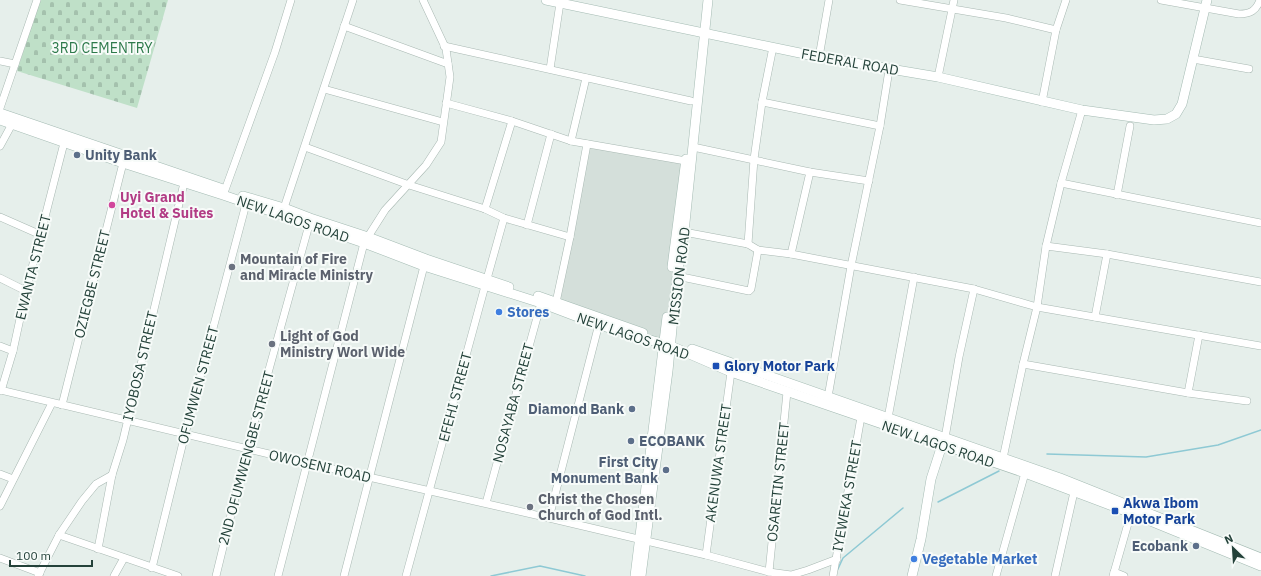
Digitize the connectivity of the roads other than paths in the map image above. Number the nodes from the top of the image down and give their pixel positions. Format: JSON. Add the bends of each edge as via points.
{"nodes":[{"id":1,"x":37,"y":0,"type":"edge"},
{"id":2,"x":291,"y":0,"type":"edge"},
{"id":3,"x":353,"y":0,"type":"edge"},
{"id":4,"x":423,"y":0,"type":"edge"},
{"id":5,"x":546,"y":0,"type":"edge"},
{"id":6,"x":702,"y":0,"type":"edge"},
{"id":7,"x":708,"y":0,"type":"edge"},
{"id":8,"x":829,"y":0,"type":"edge"},
{"id":9,"x":900,"y":0,"type":"edge"},
{"id":10,"x":954,"y":0,"type":"edge"},
{"id":11,"x":1066,"y":0,"type":"edge"},
{"id":12,"x":1161,"y":0,"type":"edge"},
{"id":13,"x":1260,"y":0,"type":"edge"},
{"id":14,"x":560,"y":3,"type":"junction"},
{"id":15,"x":1206,"y":4,"type":"edge"},
{"id":16,"x":952,"y":9,"type":"junction"},
{"id":17,"x":344,"y":26,"type":"junction"},
{"id":18,"x":1056,"y":30,"type":"junction"},
{"id":19,"x":701,"y":32,"type":"junction"},
{"id":20,"x":444,"y":46,"type":"junction"},
{"id":21,"x":773,"y":47,"type":"junction"},
{"id":22,"x":819,"y":57,"type":"junction"},
{"id":23,"x":1193,"y":59,"type":"junction"},
{"id":24,"x":0,"y":61,"type":"edge"},
{"id":25,"x":15,"y":64,"type":"junction"},
{"id":26,"x":448,"y":64,"type":"junction"},
{"id":27,"x":1249,"y":69,"type":"dead end"},
{"id":28,"x":550,"y":70,"type":"junction"},
{"id":29,"x":889,"y":70,"type":"junction"},
{"id":30,"x":938,"y":77,"type":"junction"},
{"id":31,"x":586,"y":78,"type":"junction"},
{"id":32,"x":324,"y":89,"type":"junction"},
{"id":33,"x":691,"y":101,"type":"junction"},
{"id":34,"x":762,"y":102,"type":"junction"},
{"id":35,"x":1042,"y":102,"type":"junction"},
{"id":36,"x":446,"y":103,"type":"junction"},
{"id":37,"x":0,"y":108,"type":"edge"},
{"id":38,"x":1082,"y":110,"type":"junction"},
{"id":39,"x":0,"y":113,"type":"edge"},
{"id":40,"x":0,"y":120,"type":"edge"},
{"id":41,"x":512,"y":121,"type":"junction"},
{"id":42,"x":443,"y":122,"type":"junction"},
{"id":43,"x":12,"y":124,"type":"junction"},
{"id":44,"x":880,"y":126,"type":"junction"},
{"id":45,"x":1130,"y":126,"type":"dead end"},
{"id":46,"x":551,"y":134,"type":"junction"},
{"id":47,"x":571,"y":141,"type":"junction"},
{"id":48,"x":64,"y":143,"type":"junction"},
{"id":49,"x":587,"y":144,"type":"junction"},
{"id":50,"x":0,"y":146,"type":"edge"},
{"id":51,"x":305,"y":147,"type":"junction"},
{"id":52,"x":693,"y":147,"type":"junction"},
{"id":53,"x":754,"y":159,"type":"junction"},
{"id":54,"x":686,"y":162,"type":"junction"},
{"id":55,"x":123,"y":163,"type":"junction"},
{"id":56,"x":810,"y":172,"type":"junction"},
{"id":57,"x":869,"y":182,"type":"junction"},
{"id":58,"x":184,"y":183,"type":"junction"},
{"id":59,"x":1061,"y":184,"type":"junction"},
{"id":60,"x":409,"y":185,"type":"junction"},
{"id":61,"x":225,"y":190,"type":"junction"},
{"id":62,"x":1117,"y":195,"type":"junction"},
{"id":63,"x":246,"y":204,"type":"junction"},
{"id":64,"x":284,"y":208,"type":"junction"},
{"id":65,"x":485,"y":209,"type":"junction"},
{"id":66,"x":0,"y":217,"type":"edge"},
{"id":67,"x":504,"y":218,"type":"junction"},
{"id":68,"x":1261,"y":223,"type":"edge"},
{"id":69,"x":528,"y":225,"type":"junction"},
{"id":70,"x":309,"y":226,"type":"junction"},
{"id":71,"x":684,"y":232,"type":"junction"},
{"id":72,"x":41,"y":235,"type":"junction"},
{"id":73,"x":570,"y":237,"type":"junction"},
{"id":74,"x":366,"y":240,"type":"junction"},
{"id":75,"x":748,"y":244,"type":"junction"},
{"id":76,"x":1046,"y":246,"type":"junction"},
{"id":77,"x":758,"y":250,"type":"junction"},
{"id":78,"x":791,"y":254,"type":"junction"},
{"id":79,"x":1107,"y":254,"type":"junction"},
{"id":80,"x":424,"y":266,"type":"junction"},
{"id":81,"x":851,"y":266,"type":"junction"},
{"id":82,"x":677,"y":276,"type":"junction"},
{"id":83,"x":914,"y":277,"type":"junction"},
{"id":84,"x":0,"y":278,"type":"edge"},
{"id":85,"x":1261,"y":282,"type":"edge"},
{"id":86,"x":485,"y":283,"type":"junction"},
{"id":87,"x":974,"y":289,"type":"junction"},
{"id":88,"x":26,"y":291,"type":"junction"},
{"id":89,"x":541,"y":303,"type":"junction"},
{"id":90,"x":555,"y":305,"type":"junction"},
{"id":91,"x":1037,"y":307,"type":"junction"},
{"id":92,"x":1095,"y":317,"type":"junction"},
{"id":93,"x":600,"y":322,"type":"junction"},
{"id":94,"x":1199,"y":335,"type":"junction"},
{"id":95,"x":668,"y":343,"type":"junction"},
{"id":96,"x":0,"y":346,"type":"edge"},
{"id":97,"x":1261,"y":346,"type":"edge"},
{"id":98,"x":13,"y":351,"type":"junction"},
{"id":99,"x":1023,"y":364,"type":"junction"},
{"id":100,"x":731,"y":372,"type":"junction"},
{"id":101,"x":0,"y":390,"type":"edge"},
{"id":102,"x":787,"y":392,"type":"junction"},
{"id":103,"x":1188,"y":393,"type":"junction"},
{"id":104,"x":828,"y":397,"type":"junction"},
{"id":105,"x":1247,"y":401,"type":"dead end"},
{"id":106,"x":52,"y":403,"type":"junction"},
{"id":107,"x":62,"y":405,"type":"junction"},
{"id":108,"x":861,"y":417,"type":"junction"},
{"id":109,"x":888,"y":418,"type":"junction"},
{"id":110,"x":127,"y":421,"type":"junction"},
{"id":111,"x":185,"y":434,"type":"junction"},
{"id":112,"x":943,"y":441,"type":"junction"},
{"id":113,"x":247,"y":449,"type":"junction"},
{"id":114,"x":1002,"y":462,"type":"junction"},
{"id":115,"x":306,"y":463,"type":"junction"},
{"id":116,"x":1025,"y":473,"type":"junction"},
{"id":117,"x":0,"y":474,"type":"edge"},
{"id":118,"x":112,"y":475,"type":"junction"},
{"id":119,"x":370,"y":477,"type":"junction"},
{"id":120,"x":13,"y":479,"type":"junction"},
{"id":121,"x":430,"y":491,"type":"junction"},
{"id":122,"x":1074,"y":492,"type":"junction"},
{"id":123,"x":486,"y":503,"type":"junction"},
{"id":124,"x":0,"y":506,"type":"edge"},
{"id":125,"x":1131,"y":513,"type":"junction"},
{"id":126,"x":549,"y":518,"type":"junction"},
{"id":127,"x":59,"y":535,"type":"junction"},
{"id":128,"x":643,"y":540,"type":"junction"},
{"id":129,"x":98,"y":549,"type":"junction"},
{"id":130,"x":706,"y":555,"type":"junction"},
{"id":131,"x":0,"y":558,"type":"edge"},
{"id":132,"x":124,"y":558,"type":"junction"},
{"id":133,"x":1261,"y":558,"type":"edge"},
{"id":134,"x":836,"y":559,"type":"junction"},
{"id":135,"x":1261,"y":566,"type":"edge"},
{"id":136,"x":152,"y":568,"type":"junction"},
{"id":137,"x":769,"y":572,"type":"junction"},
{"id":138,"x":39,"y":574,"type":"edge"},
{"id":139,"x":1113,"y":574,"type":"edge"},
{"id":140,"x":114,"y":576,"type":"edge"},
{"id":141,"x":178,"y":576,"type":"edge"},
{"id":142,"x":216,"y":576,"type":"edge"},
{"id":143,"x":278,"y":576,"type":"edge"},
{"id":144,"x":344,"y":576,"type":"edge"},
{"id":145,"x":406,"y":576,"type":"edge"},
{"id":146,"x":635,"y":576,"type":"edge"},
{"id":147,"x":642,"y":576,"type":"edge"},
{"id":148,"x":833,"y":576,"type":"edge"},
{"id":149,"x":912,"y":576,"type":"edge"},
{"id":150,"x":996,"y":576,"type":"edge"},
{"id":151,"x":1055,"y":576,"type":"edge"},
{"id":152,"x":1124,"y":576,"type":"edge"}],
"edges":[{"from":1,"to":25,"type":"street"},
{"from":2,"to":61,"type":"street"},
{"from":3,"to":17,"type":"street"},
{"from":4,"to":20,"type":"street"},
{"from":5,"to":14,"type":"main road","name":"FEDERAL ROAD"},
{"from":6,"to":19,"type":"main road","name":"MISSION ROAD"},
{"from":7,"to":19,"type":"main road","name":"MISSION ROAD"},
{"from":8,"to":22,"type":"street"},
{"from":9,"to":16,"type":"street"},
{"from":10,"to":16,"type":"street"},
{"from":11,"to":18,"type":"street"},
{"from":12,"to":15,"type":"street"},
{"from":13,"to":15,"type":"street","via":[[1253,11],[1247,14]]},
{"from":14,"to":19,"type":"main road","name":"FEDERAL ROAD"},
{"from":14,"to":28,"type":"street"},
{"from":15,"to":23,"type":"main road"},
{"from":16,"to":18,"type":"street"},
{"from":16,"to":30,"type":"street"},
{"from":17,"to":26,"type":"street"},
{"from":17,"to":32,"type":"street"},
{"from":18,"to":35,"type":"street"},
{"from":19,"to":21,"type":"main road","name":"FEDERAL ROAD"},
{"from":19,"to":33,"type":"main road","name":"MISSION ROAD"},
{"from":19,"to":52,"type":"main road","name":"MISSION ROAD"},
{"from":20,"to":26,"type":"street"},
{"from":20,"to":28,"type":"street"},
{"from":21,"to":22,"type":"main road","name":"FEDERAL ROAD"},
{"from":21,"to":34,"type":"street"},
{"from":22,"to":29,"type":"main road","name":"FEDERAL ROAD"},
{"from":23,"to":27,"type":"street"},
{"from":23,"to":38,"type":"main road","name":"FEDERAL ROAD","via":[[1182,104],[1176,114],[1167,119],[1154,120]]},
{"from":24,"to":25,"type":"street"},
{"from":25,"to":37,"type":"street"},
{"from":26,"to":36,"type":"street","via":[[450,77]]},
{"from":28,"to":31,"type":"street"},
{"from":29,"to":30,"type":"main road","name":"FEDERAL ROAD"},
{"from":29,"to":44,"type":"street"},
{"from":30,"to":35,"type":"main road","name":"FEDERAL ROAD"},
{"from":31,"to":33,"type":"street"},
{"from":31,"to":47,"type":"street"},
{"from":32,"to":42,"type":"street"},
{"from":32,"to":51,"type":"street"},
{"from":33,"to":54,"type":"main road","name":"MISSION ROAD"},
{"from":34,"to":44,"type":"street"},
{"from":34,"to":53,"type":"street"},
{"from":35,"to":38,"type":"main road","name":"FEDERAL ROAD"},
{"from":36,"to":41,"type":"street"},
{"from":36,"to":42,"type":"street"},
{"from":38,"to":59,"type":"street"},
{"from":39,"to":61,"type":"main road","name":"NEW LAGOS ROAD"},
{"from":40,"to":43,"type":"main road","name":"NEW LAGOS ROAD"},
{"from":41,"to":46,"type":"street"},
{"from":41,"to":65,"type":"street"},
{"from":42,"to":60,"type":"street","via":[[441,142]]},
{"from":43,"to":48,"type":"main road","name":"NEW LAGOS ROAD"},
{"from":43,"to":50,"type":"street"},
{"from":44,"to":57,"type":"street"},
{"from":45,"to":62,"type":"street"},
{"from":46,"to":47,"type":"street"},
{"from":46,"to":69,"type":"street"},
{"from":47,"to":49,"type":"street"},
{"from":48,"to":55,"type":"main road","name":"NEW LAGOS ROAD"},
{"from":48,"to":72,"type":"street","name":"EWANTA STREET"},
{"from":49,"to":54,"type":"street"},
{"from":49,"to":73,"type":"street"},
{"from":51,"to":60,"type":"street"},
{"from":51,"to":64,"type":"street"},
{"from":52,"to":53,"type":"street"},
{"from":52,"to":71,"type":"main road","name":"MISSION ROAD"},
{"from":53,"to":56,"type":"street"},
{"from":53,"to":75,"type":"street"},
{"from":54,"to":95,"type":"main road","name":"MISSION ROAD"},
{"from":55,"to":58,"type":"main road","name":"NEW LAGOS ROAD"},
{"from":55,"to":107,"type":"street","name":"OZIEGBE STREET"},
{"from":56,"to":57,"type":"street"},
{"from":56,"to":78,"type":"street"},
{"from":57,"to":81,"type":"street"},
{"from":58,"to":63,"type":"main road","name":"NEW LAGOS ROAD"},
{"from":58,"to":110,"type":"street","name":"IYOBOSA STREET"},
{"from":59,"to":62,"type":"street"},
{"from":59,"to":76,"type":"street"},
{"from":60,"to":65,"type":"street"},
{"from":60,"to":74,"type":"street","via":[[385,210]]},
{"from":61,"to":64,"type":"main road","name":"NEW LAGOS ROAD"},
{"from":62,"to":68,"type":"street"},
{"from":63,"to":70,"type":"main road","name":"NEW LAGOS ROAD"},
{"from":63,"to":111,"type":"street","name":"OFUMWEN STREET"},
{"from":64,"to":74,"type":"main road","name":"NEW LAGOS ROAD"},
{"from":65,"to":67,"type":"street"},
{"from":66,"to":72,"type":"street"},
{"from":67,"to":69,"type":"street"},
{"from":67,"to":86,"type":"street","name":"EFEHI STREET"},
{"from":69,"to":73,"type":"street"},
{"from":70,"to":74,"type":"main road","name":"NEW LAGOS ROAD"},
{"from":70,"to":113,"type":"street","name":"2ND OFUMWENGBE STREET"},
{"from":71,"to":75,"type":"street"},
{"from":71,"to":82,"type":"main road","name":"MISSION ROAD"},
{"from":72,"to":88,"type":"street","name":"EWANTA STREET"},
{"from":73,"to":90,"type":"street"},
{"from":74,"to":80,"type":"main road","name":"NEW LAGOS ROAD"},
{"from":74,"to":86,"type":"main road","name":"NEW LAGOS ROAD","via":[[426,259]]},
{"from":74,"to":115,"type":"street"},
{"from":75,"to":77,"type":"street"},
{"from":76,"to":79,"type":"street"},
{"from":76,"to":91,"type":"street"},
{"from":77,"to":78,"type":"street"},
{"from":77,"to":82,"type":"street","via":[[749,291]]},
{"from":78,"to":81,"type":"street"},
{"from":79,"to":85,"type":"street"},
{"from":79,"to":92,"type":"street"},
{"from":80,"to":86,"type":"main road","name":"NEW LAGOS ROAD"},
{"from":80,"to":119,"type":"street"},
{"from":81,"to":83,"type":"street"},
{"from":81,"to":104,"type":"street"},
{"from":82,"to":95,"type":"main road","name":"MISSION ROAD"},
{"from":83,"to":87,"type":"street"},
{"from":83,"to":109,"type":"street"},
{"from":84,"to":88,"type":"street"},
{"from":86,"to":89,"type":"main road","name":"NEW LAGOS ROAD"},
{"from":86,"to":90,"type":"main road","name":"NEW LAGOS ROAD"},
{"from":86,"to":121,"type":"street","name":"EFEHI STREET"},
{"from":87,"to":91,"type":"street"},
{"from":87,"to":112,"type":"street"},
{"from":88,"to":98,"type":"street","name":"EWANTA STREET"},
{"from":89,"to":90,"type":"main road","name":"NEW LAGOS ROAD"},
{"from":89,"to":123,"type":"street","name":"NOSAYABA STREET"},
{"from":90,"to":93,"type":"main road","name":"NEW LAGOS ROAD"},
{"from":91,"to":92,"type":"street"},
{"from":91,"to":99,"type":"street"},
{"from":92,"to":94,"type":"street"},
{"from":93,"to":95,"type":"main road","name":"NEW LAGOS ROAD"},
{"from":93,"to":126,"type":"street"},
{"from":94,"to":97,"type":"street"},
{"from":94,"to":103,"type":"street"},
{"from":95,"to":100,"type":"main road","name":"NEW LAGOS ROAD"},
{"from":95,"to":104,"type":"main road","name":"NEW LAGOS ROAD"},
{"from":95,"to":128,"type":"main road","name":"MISSION ROAD"},
{"from":96,"to":98,"type":"street"},
{"from":98,"to":101,"type":"street","name":"EWANTA STREET"},
{"from":99,"to":103,"type":"street"},
{"from":99,"to":114,"type":"street"},
{"from":100,"to":102,"type":"main road","name":"NEW LAGOS ROAD"},
{"from":100,"to":130,"type":"street","name":"AKENUWA STREET"},
{"from":101,"to":106,"type":"street","name":"OWOSENI ROAD"},
{"from":102,"to":108,"type":"main road","name":"NEW LAGOS ROAD"},
{"from":102,"to":137,"type":"street","name":"OSARETIN STREET"},
{"from":103,"to":105,"type":"street"},
{"from":104,"to":109,"type":"main road","name":"NEW LAGOS ROAD"},
{"from":106,"to":107,"type":"street","name":"OWOSENI ROAD"},
{"from":106,"to":120,"type":"street"},
{"from":107,"to":110,"type":"street","name":"OWOSENI ROAD"},
{"from":108,"to":112,"type":"main road","name":"NEW LAGOS ROAD"},
{"from":108,"to":134,"type":"street","name":"IYEWEKA STREET"},
{"from":109,"to":112,"type":"main road","name":"NEW LAGOS ROAD"},
{"from":110,"to":111,"type":"street","name":"OWOSENI ROAD"},
{"from":110,"to":118,"type":"street","name":"IYOBOSA STREET"},
{"from":111,"to":113,"type":"street","name":"OWOSENI ROAD"},
{"from":111,"to":136,"type":"street","name":"OFUMWEN STREET"},
{"from":112,"to":114,"type":"main road","name":"NEW LAGOS ROAD"},
{"from":112,"to":149,"type":"main road","via":[[932,479]]},
{"from":113,"to":115,"type":"street","name":"OWOSENI ROAD"},
{"from":113,"to":142,"type":"street","name":"2ND OFUMWENGBE STREET"},
{"from":114,"to":116,"type":"main road","name":"NEW LAGOS ROAD"},
{"from":114,"to":133,"type":"main road","name":"NEW LAGOS ROAD","via":[[1060,478]]},
{"from":115,"to":119,"type":"street","name":"OWOSENI ROAD"},
{"from":115,"to":143,"type":"street"},
{"from":116,"to":122,"type":"main road","name":"NEW LAGOS ROAD"},
{"from":116,"to":150,"type":"street"},
{"from":117,"to":120,"type":"street"},
{"from":118,"to":127,"type":"street","via":[[96,484]]},
{"from":118,"to":129,"type":"street","name":"IYOBOSA STREET"},
{"from":119,"to":121,"type":"street","name":"OWOSENI ROAD"},
{"from":119,"to":144,"type":"street"},
{"from":120,"to":124,"type":"street"},
{"from":121,"to":123,"type":"street","name":"OWOSENI ROAD"},
{"from":121,"to":145,"type":"street","name":"EFEHI STREET"},
{"from":122,"to":125,"type":"main road","name":"NEW LAGOS ROAD"},
{"from":122,"to":151,"type":"street"},
{"from":123,"to":126,"type":"street","name":"OWOSENI ROAD"},
{"from":125,"to":135,"type":"main road","name":"NEW LAGOS ROAD"},
{"from":125,"to":139,"type":"street"},
{"from":126,"to":128,"type":"street","name":"OWOSENI ROAD"},
{"from":127,"to":129,"type":"street"},
{"from":127,"to":138,"type":"street"},
{"from":128,"to":130,"type":"street","name":"OWOSENI ROAD"},
{"from":128,"to":146,"type":"main road","name":"MISSION ROAD"},
{"from":128,"to":147,"type":"main road","name":"MISSION ROAD"},
{"from":129,"to":132,"type":"street"},
{"from":130,"to":137,"type":"street","name":"OWOSENI ROAD"},
{"from":131,"to":138,"type":"street"},
{"from":132,"to":136,"type":"street"},
{"from":132,"to":140,"type":"street"},
{"from":134,"to":137,"type":"street","name":"OWOSENI ROAD","via":[[791,575]]},
{"from":134,"to":148,"type":"street","name":"IYEWEKA STREET"},
{"from":136,"to":141,"type":"street"},
{"from":139,"to":152,"type":"street"}]}
